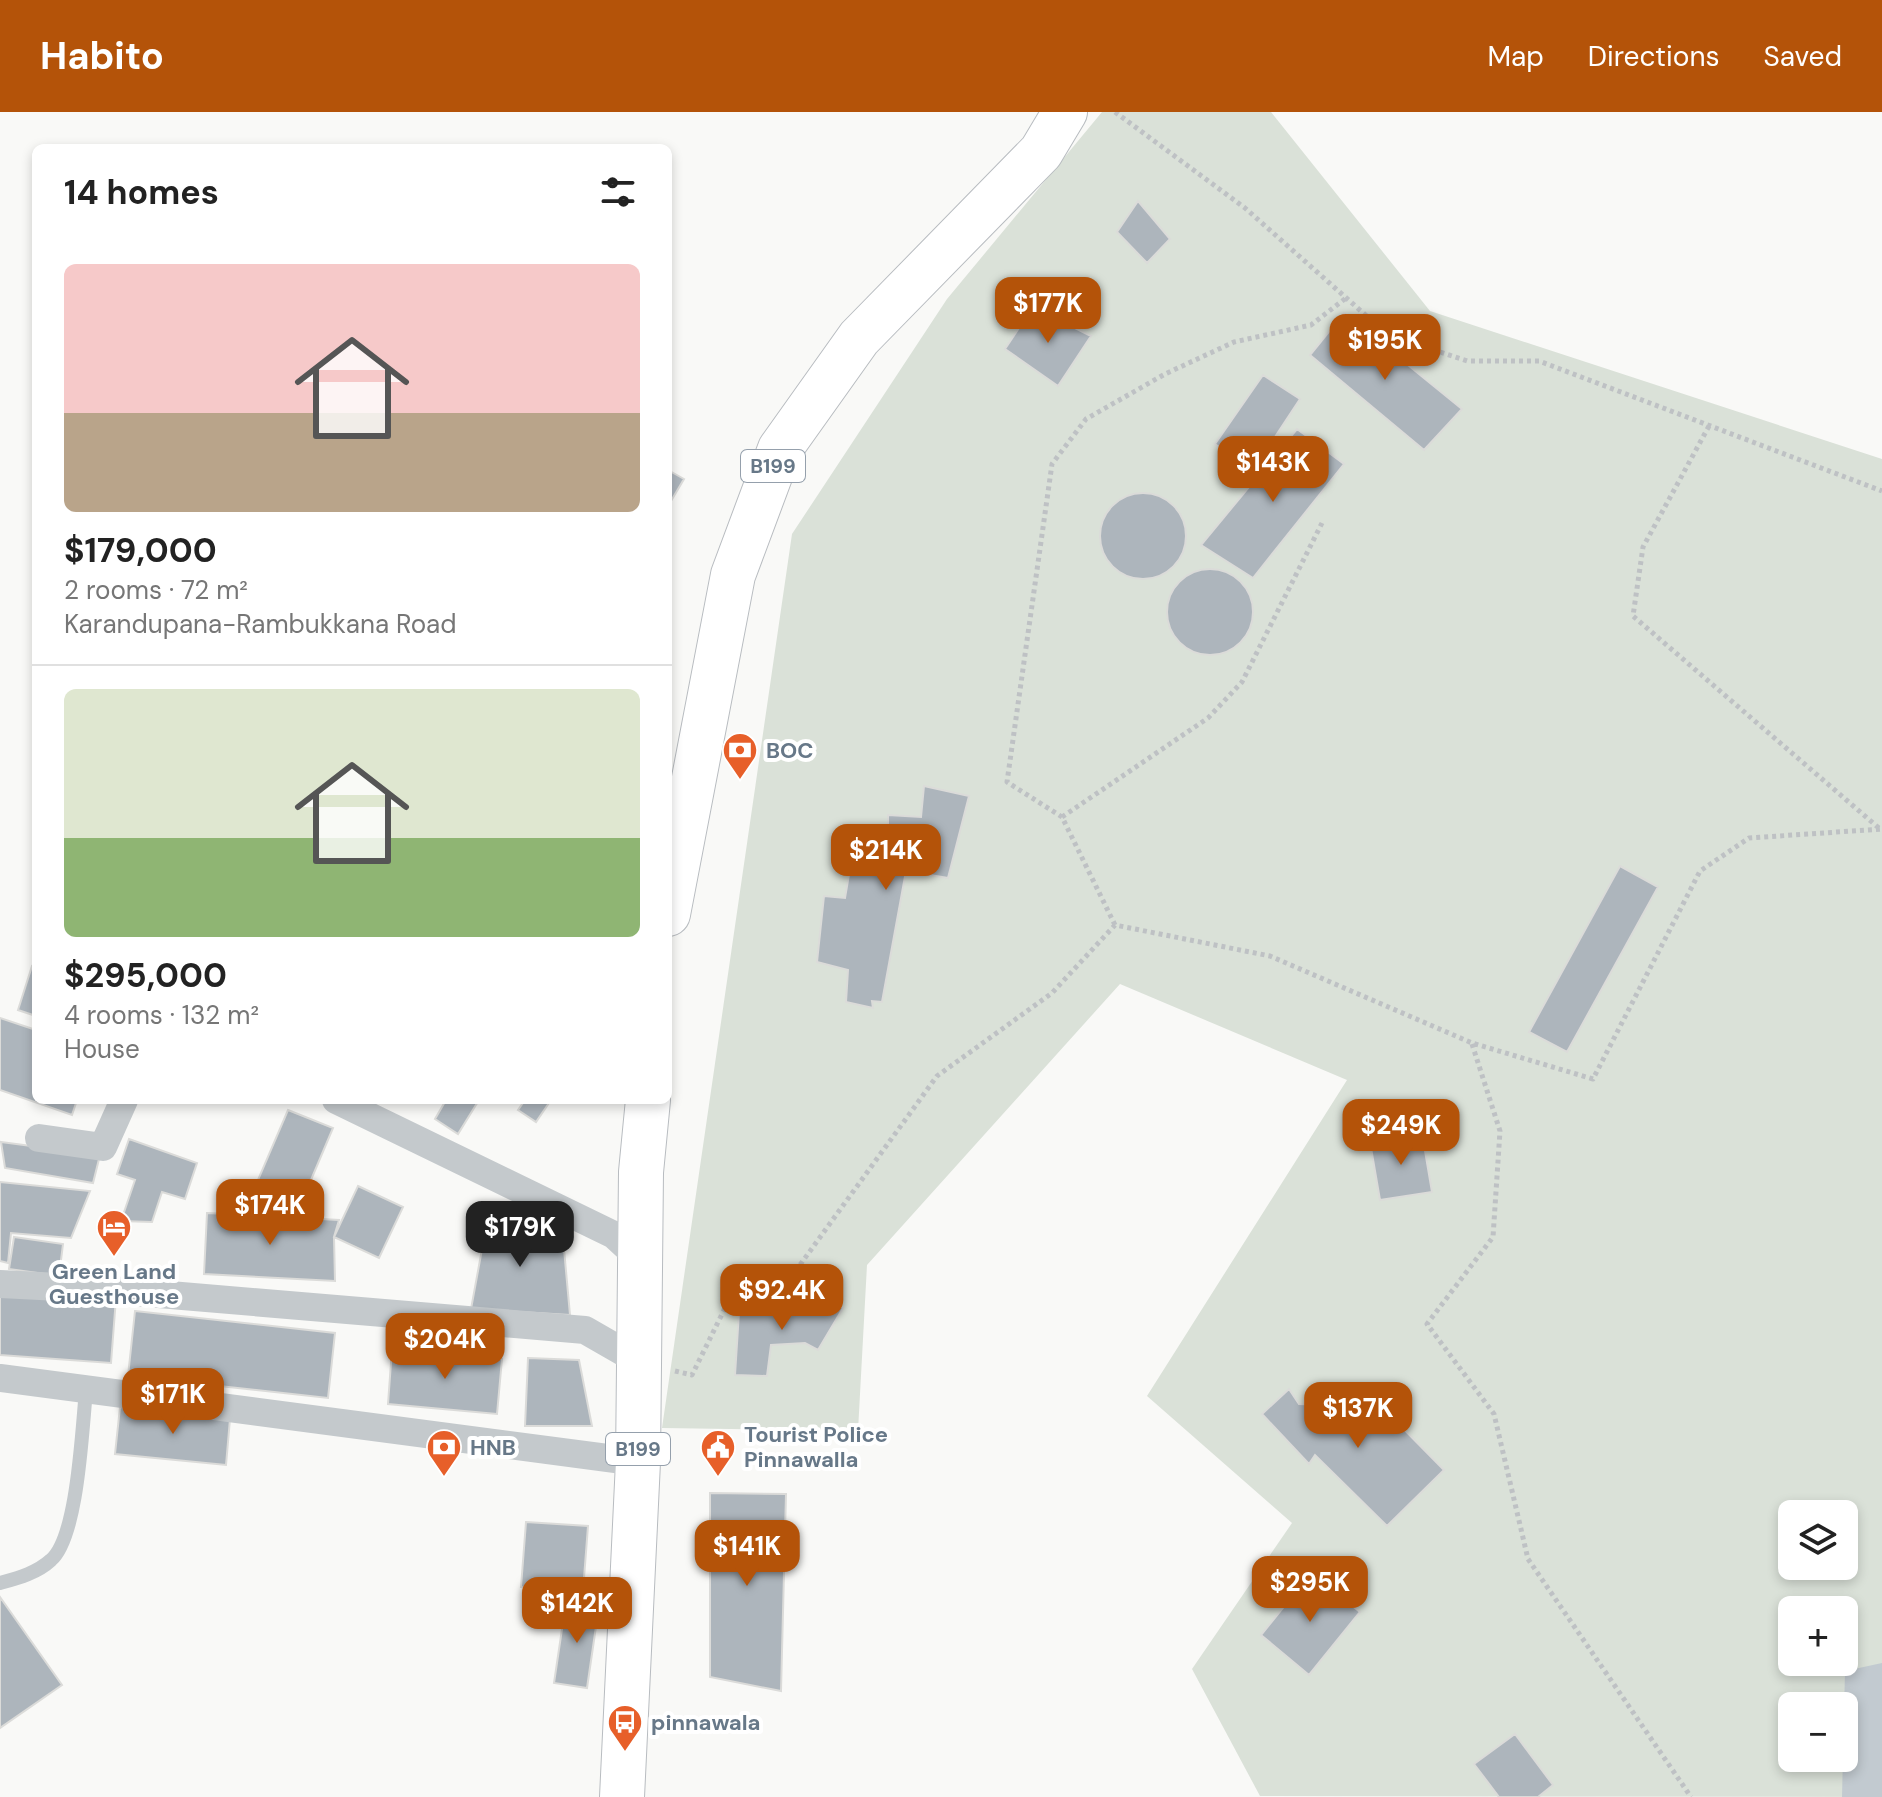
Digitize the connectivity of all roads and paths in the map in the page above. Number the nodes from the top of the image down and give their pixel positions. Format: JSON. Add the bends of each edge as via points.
{"nodes":[{"id":1,"x":1065,"y":112,"type":"edge"},
{"id":2,"x":1115,"y":112,"type":"edge"},
{"id":3,"x":1346,"y":298,"type":"junction"},
{"id":4,"x":1709,"y":426,"type":"junction"},
{"id":5,"x":1882,"y":491,"type":"edge"},
{"id":6,"x":1322,"y":523,"type":"dead end"},
{"id":7,"x":1062,"y":817,"type":"junction"},
{"id":8,"x":1881,"y":829,"type":"edge"},
{"id":9,"x":672,"y":893,"type":"edge"},
{"id":10,"x":1115,"y":925,"type":"junction"},
{"id":11,"x":1472,"y":1043,"type":"junction"},
{"id":12,"x":122,"y":1104,"type":"edge"},
{"id":13,"x":344,"y":1104,"type":"edge"},
{"id":14,"x":648,"y":1104,"type":"edge"},
{"id":15,"x":39,"y":1138,"type":"dead end"},
{"id":16,"x":641,"y":1260,"type":"junction"},
{"id":17,"x":0,"y":1284,"type":"edge"},
{"id":18,"x":639,"y":1361,"type":"junction"},
{"id":19,"x":0,"y":1378,"type":"edge"},
{"id":20,"x":86,"y":1391,"type":"junction"},
{"id":21,"x":638,"y":1462,"type":"junction"},
{"id":22,"x":0,"y":1583,"type":"edge"},
{"id":23,"x":622,"y":1797,"type":"edge"},
{"id":24,"x":1691,"y":1797,"type":"edge"}],
"edges":[{"from":1,"to":9,"type":"main road","number":"B199","via":[[1041,152],[859,338],[780,449],[733,575]]},
{"from":2,"to":3,"type":"path","via":[[1245,208]]},
{"from":3,"to":4,"type":"path","via":[[1388,335],[1467,361],[1539,361]]},
{"from":3,"to":7,"type":"path","via":[[1311,325],[1234,342],[1086,419],[1052,464],[1007,782]]},
{"from":4,"to":5,"type":"path"},
{"from":4,"to":8,"type":"path","via":[[1643,547],[1633,616]]},
{"from":6,"to":7,"type":"path","via":[[1242,682],[1208,718]]},
{"from":7,"to":10,"type":"path"},
{"from":8,"to":11,"type":"path","via":[[1749,838],[1700,871],[1593,1079]]},
{"from":10,"to":11,"type":"path","via":[[1270,956]]},
{"from":10,"to":18,"type":"path","via":[[1052,993],[937,1076],[781,1291],[726,1306],[692,1375]]},
{"from":11,"to":24,"type":"path","via":[[1500,1131],[1493,1237],[1427,1324],[1494,1414],[1528,1559]]},
{"from":12,"to":15,"type":"street","via":[[103,1147]]},
{"from":13,"to":16,"type":"street","via":[[614,1235]]},
{"from":14,"to":16,"type":"main road","number":"B199"},
{"from":16,"to":18,"type":"main road","number":"B199"},
{"from":17,"to":18,"type":"street","via":[[585,1330]]},
{"from":18,"to":21,"type":"main road","number":"B199"},
{"from":19,"to":20,"type":"street"},
{"from":20,"to":21,"type":"street"},
{"from":20,"to":22,"type":"lane","via":[[71,1523],[53,1559]]},
{"from":21,"to":23,"type":"main road","number":"B199"}]}
